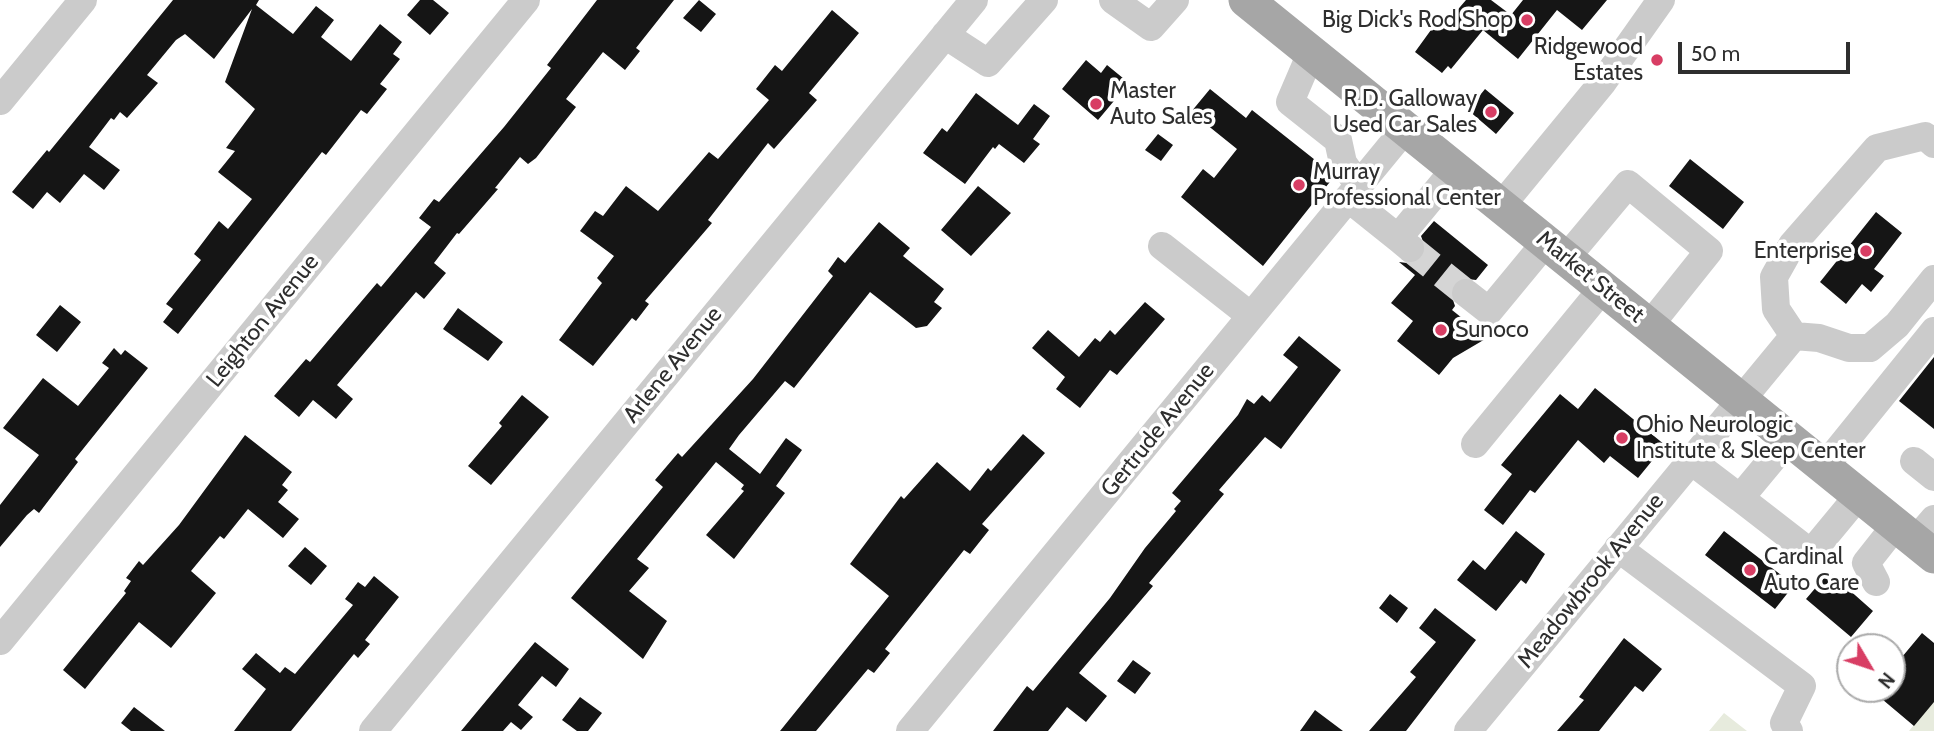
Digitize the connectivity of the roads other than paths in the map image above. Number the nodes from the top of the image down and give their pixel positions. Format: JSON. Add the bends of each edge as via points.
{"nodes":[{"id":1,"x":83,"y":0,"type":"edge"},
{"id":2,"x":526,"y":0,"type":"edge"},
{"id":3,"x":974,"y":0,"type":"edge"},
{"id":4,"x":1044,"y":0,"type":"edge"},
{"id":5,"x":1113,"y":0,"type":"edge"},
{"id":6,"x":1175,"y":0,"type":"edge"},
{"id":7,"x":1661,"y":0,"type":"edge"},
{"id":8,"x":1266,"y":6,"type":"edge"},
{"id":9,"x":945,"y":35,"type":"junction"},
{"id":10,"x":1311,"y":53,"type":"junction"},
{"id":11,"x":0,"y":101,"type":"edge"},
{"id":12,"x":1405,"y":129,"type":"junction"},
{"id":13,"x":1934,"y":144,"type":"edge"},
{"id":14,"x":1455,"y":169,"type":"junction"},
{"id":15,"x":1354,"y":192,"type":"junction"},
{"id":16,"x":1502,"y":206,"type":"junction"},
{"id":17,"x":1162,"y":246,"type":"dead end"},
{"id":18,"x":1556,"y":250,"type":"junction"},
{"id":19,"x":1934,"y":279,"type":"edge"},
{"id":20,"x":1603,"y":288,"type":"junction"},
{"id":21,"x":1466,"y":293,"type":"tunnel mouth"},
{"id":22,"x":1251,"y":316,"type":"junction"},
{"id":23,"x":1649,"y":326,"type":"junction"},
{"id":24,"x":1934,"y":331,"type":"edge"},
{"id":25,"x":1794,"y":336,"type":"junction"},
{"id":26,"x":1740,"y":399,"type":"junction"},
{"id":27,"x":1789,"y":439,"type":"junction"},
{"id":28,"x":1475,"y":444,"type":"dead end"},
{"id":29,"x":1690,"y":460,"type":"junction"},
{"id":30,"x":1824,"y":467,"type":"junction"},
{"id":31,"x":1859,"y":495,"type":"junction"},
{"id":32,"x":1740,"y":499,"type":"junction"},
{"id":33,"x":1920,"y":535,"type":"edge"},
{"id":34,"x":1618,"y":548,"type":"junction"},
{"id":35,"x":1876,"y":582,"type":"dead end"},
{"id":36,"x":0,"y":641,"type":"edge"},
{"id":37,"x":373,"y":731,"type":"edge"},
{"id":38,"x":910,"y":731,"type":"edge"},
{"id":39,"x":1468,"y":731,"type":"edge"},
{"id":40,"x":1789,"y":731,"type":"edge"}],
"edges":[{"from":1,"to":11,"type":"street"},
{"from":2,"to":36,"type":"street","name":"Leighton Avenue"},
{"from":3,"to":9,"type":"street","name":"Arlene Avenue"},
{"from":4,"to":9,"type":"street","via":[[988,63]]},
{"from":5,"to":6,"type":"street","via":[[1151,27]]},
{"from":7,"to":16,"type":"street","via":[[1603,82]]},
{"from":8,"to":10,"type":"main road","name":"Market Street"},
{"from":9,"to":37,"type":"street","name":"Arlene Avenue"},
{"from":10,"to":12,"type":"main road","name":"Market Street"},
{"from":10,"to":15,"type":"street","via":[[1290,102],[1338,140]]},
{"from":12,"to":14,"type":"main road","name":"Market Street"},
{"from":12,"to":15,"type":"street","name":"Gertrude Avenue"},
{"from":13,"to":25,"type":"street","via":[[1924,136],[1877,148],[1792,245],[1774,277],[1776,309]]},
{"from":14,"to":15,"type":"street","via":[[1404,243]]},
{"from":14,"to":16,"type":"main road","name":"Market Street"},
{"from":15,"to":22,"type":"street","name":"Gertrude Avenue"},
{"from":16,"to":18,"type":"main road","name":"Market Street"},
{"from":17,"to":22,"type":"street"},
{"from":18,"to":20,"type":"main road","name":"Market Street"},
{"from":18,"to":21,"type":"street","via":[[1489,311]]},
{"from":18,"to":23,"type":"street","via":[[1628,184],[1709,251]]},
{"from":19,"to":25,"type":"street","via":[[1870,348]]},
{"from":20,"to":23,"type":"main road","name":"Market Street"},
{"from":20,"to":28,"type":"street"},
{"from":22,"to":38,"type":"street","name":"Gertrude Avenue"},
{"from":23,"to":26,"type":"main road","name":"Market Street"},
{"from":24,"to":30,"type":"street"},
{"from":25,"to":26,"type":"street","name":"Meadowbrook Avenue"},
{"from":26,"to":27,"type":"main road","name":"Market Street"},
{"from":26,"to":29,"type":"street","name":"Meadowbrook Avenue"},
{"from":27,"to":30,"type":"main road","name":"Market Street"},
{"from":27,"to":32,"type":"street"},
{"from":29,"to":32,"type":"street"},
{"from":29,"to":34,"type":"street","name":"Meadowbrook Avenue"},
{"from":30,"to":31,"type":"main road","name":"Market Street"},
{"from":31,"to":32,"type":"street","via":[[1811,553]]},
{"from":31,"to":33,"type":"main road","name":"Market Street"},
{"from":33,"to":35,"type":"street","via":[[1866,563]]},
{"from":34,"to":39,"type":"street","name":"Meadowbrook Avenue"},
{"from":34,"to":40,"type":"street","via":[[1802,686],[1784,723]]}]}
